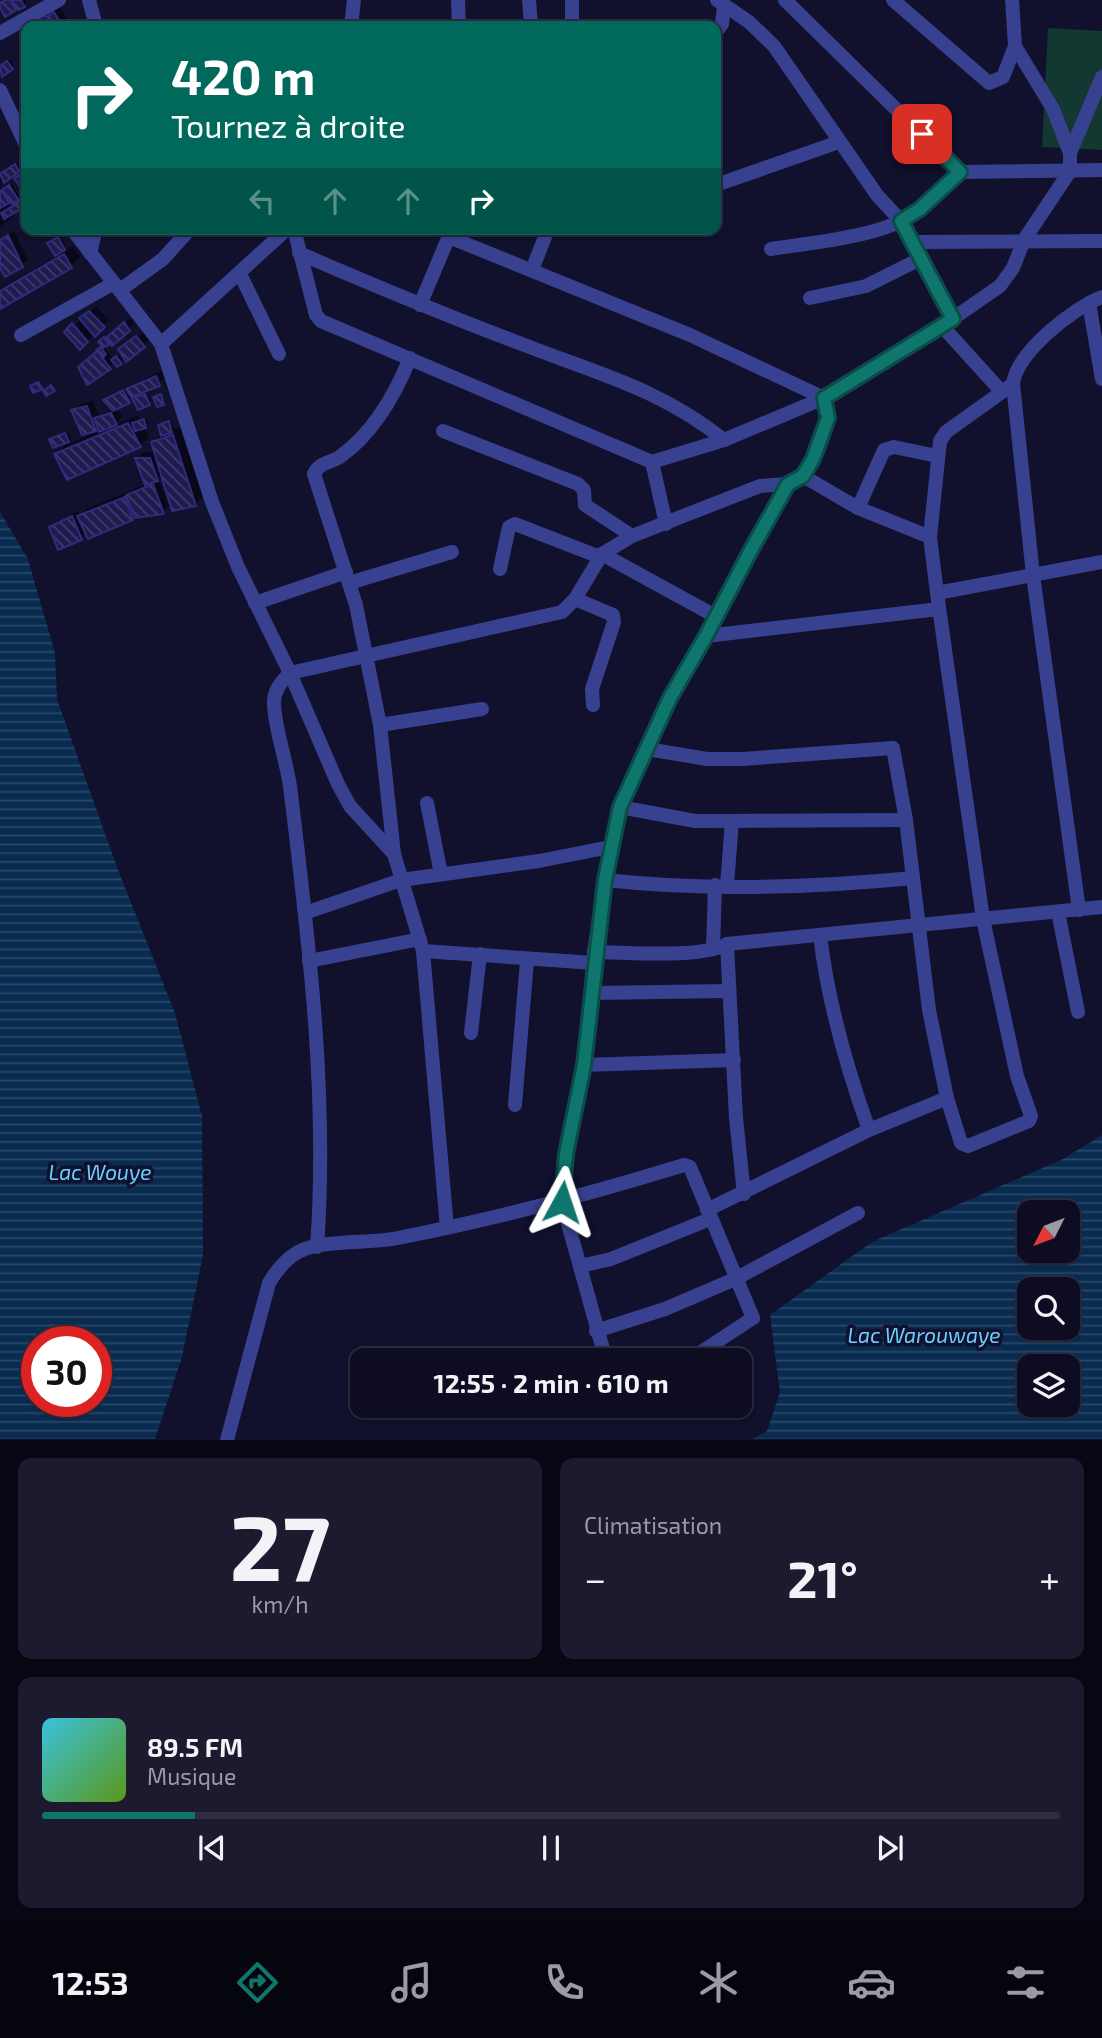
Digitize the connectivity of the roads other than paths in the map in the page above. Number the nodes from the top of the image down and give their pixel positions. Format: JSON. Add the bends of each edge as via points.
{"nodes":[{"id":1,"x":59,"y":0,"type":"edge"},
{"id":2,"x":89,"y":0,"type":"edge"},
{"id":3,"x":354,"y":0,"type":"edge"},
{"id":4,"x":458,"y":0,"type":"edge"},
{"id":5,"x":529,"y":0,"type":"edge"},
{"id":6,"x":572,"y":0,"type":"edge"},
{"id":7,"x":785,"y":0,"type":"edge"},
{"id":8,"x":893,"y":0,"type":"edge"},
{"id":9,"x":1012,"y":0,"type":"edge"},
{"id":10,"x":720,"y":3,"type":"edge"},
{"id":11,"x":21,"y":21,"type":"edge"},
{"id":12,"x":21,"y":21,"type":"edge"},
{"id":13,"x":95,"y":21,"type":"edge"},
{"id":14,"x":352,"y":21,"type":"edge"},
{"id":15,"x":459,"y":21,"type":"edge"},
{"id":16,"x":531,"y":21,"type":"edge"},
{"id":17,"x":572,"y":21,"type":"edge"},
{"id":18,"x":721,"y":25,"type":"edge"},
{"id":19,"x":0,"y":33,"type":"edge"},
{"id":20,"x":1015,"y":46,"type":"junction"},
{"id":21,"x":1102,"y":77,"type":"edge"},
{"id":22,"x":0,"y":90,"type":"edge"},
{"id":23,"x":21,"y":134,"type":"edge"},
{"id":24,"x":839,"y":142,"type":"junction"},
{"id":25,"x":1070,"y":153,"type":"junction"},
{"id":26,"x":1102,"y":170,"type":"edge"},
{"id":27,"x":1070,"y":171,"type":"junction"},
{"id":28,"x":960,"y":172,"type":"junction"},
{"id":29,"x":721,"y":184,"type":"edge"},
{"id":30,"x":901,"y":221,"type":"junction"},
{"id":31,"x":76,"y":235,"type":"edge"},
{"id":32,"x":94,"y":235,"type":"edge"},
{"id":33,"x":185,"y":235,"type":"edge"},
{"id":34,"x":281,"y":235,"type":"edge"},
{"id":35,"x":294,"y":235,"type":"edge"},
{"id":36,"x":449,"y":235,"type":"edge"},
{"id":37,"x":454,"y":235,"type":"edge"},
{"id":38,"x":546,"y":235,"type":"edge"},
{"id":39,"x":1024,"y":240,"type":"junction"},
{"id":40,"x":1102,"y":241,"type":"edge"},
{"id":41,"x":912,"y":243,"type":"junction"},
{"id":42,"x":771,"y":249,"type":"dead end"},
{"id":43,"x":90,"y":253,"type":"junction"},
{"id":44,"x":299,"y":253,"type":"junction"},
{"id":45,"x":920,"y":259,"type":"junction"},
{"id":46,"x":531,"y":270,"type":"junction"},
{"id":47,"x":240,"y":274,"type":"junction"},
{"id":48,"x":117,"y":287,"type":"junction"},
{"id":49,"x":810,"y":298,"type":"dead end"},
{"id":50,"x":1095,"y":300,"type":"edge"},
{"id":51,"x":420,"y":305,"type":"junction"},
{"id":52,"x":947,"y":322,"type":"junction"},
{"id":53,"x":21,"y":335,"type":"dead end"},
{"id":54,"x":161,"y":344,"type":"junction"},
{"id":55,"x":279,"y":355,"type":"dead end"},
{"id":56,"x":410,"y":358,"type":"junction"},
{"id":57,"x":1102,"y":379,"type":"edge"},
{"id":58,"x":1007,"y":388,"type":"junction"},
{"id":59,"x":824,"y":398,"type":"junction"},
{"id":60,"x":443,"y":431,"type":"dead end"},
{"id":61,"x":724,"y":440,"type":"junction"},
{"id":62,"x":937,"y":456,"type":"junction"},
{"id":63,"x":652,"y":462,"type":"junction"},
{"id":64,"x":803,"y":476,"type":"junction"},
{"id":65,"x":788,"y":484,"type":"junction"},
{"id":66,"x":858,"y":508,"type":"junction"},
{"id":67,"x":666,"y":524,"type":"junction"},
{"id":68,"x":632,"y":536,"type":"junction"},
{"id":69,"x":930,"y":537,"type":"junction"},
{"id":70,"x":452,"y":552,"type":"dead end"},
{"id":71,"x":601,"y":555,"type":"junction"},
{"id":72,"x":1102,"y":562,"type":"edge"},
{"id":73,"x":500,"y":569,"type":"dead end"},
{"id":74,"x":1033,"y":575,"type":"junction"},
{"id":75,"x":347,"y":578,"type":"junction"},
{"id":76,"x":937,"y":593,"type":"junction"},
{"id":77,"x":575,"y":599,"type":"junction"},
{"id":78,"x":255,"y":603,"type":"junction"},
{"id":79,"x":939,"y":609,"type":"junction"},
{"id":80,"x":717,"y":617,"type":"junction"},
{"id":81,"x":706,"y":636,"type":"junction"},
{"id":82,"x":366,"y":656,"type":"junction"},
{"id":83,"x":290,"y":673,"type":"junction"},
{"id":84,"x":593,"y":705,"type":"dead end"},
{"id":85,"x":482,"y":709,"type":"dead end"},
{"id":86,"x":380,"y":725,"type":"junction"},
{"id":87,"x":647,"y":749,"type":"junction"},
{"id":88,"x":428,"y":803,"type":"dead end"},
{"id":89,"x":620,"y":807,"type":"junction"},
{"id":90,"x":906,"y":820,"type":"junction"},
{"id":91,"x":732,"y":821,"type":"junction"},
{"id":92,"x":610,"y":847,"type":"junction"},
{"id":93,"x":394,"y":854,"type":"junction"},
{"id":94,"x":441,"y":874,"type":"junction"},
{"id":95,"x":913,"y":878,"type":"junction"},
{"id":96,"x":401,"y":880,"type":"junction"},
{"id":97,"x":605,"y":880,"type":"junction"},
{"id":98,"x":721,"y":885,"type":"junction"},
{"id":99,"x":1102,"y":907,"type":"edge"},
{"id":100,"x":1079,"y":910,"type":"junction"},
{"id":101,"x":1058,"y":912,"type":"junction"},
{"id":102,"x":305,"y":913,"type":"junction"},
{"id":103,"x":983,"y":919,"type":"junction"},
{"id":104,"x":916,"y":925,"type":"junction"},
{"id":105,"x":820,"y":935,"type":"junction"},
{"id":106,"x":421,"y":945,"type":"junction"},
{"id":107,"x":720,"y":946,"type":"junction"},
{"id":108,"x":480,"y":954,"type":"junction"},
{"id":109,"x":594,"y":957,"type":"junction"},
{"id":110,"x":309,"y":961,"type":"junction"},
{"id":111,"x":527,"y":961,"type":"junction"},
{"id":112,"x":729,"y":991,"type":"junction"},
{"id":113,"x":591,"y":993,"type":"junction"},
{"id":114,"x":1078,"y":1013,"type":"dead end"},
{"id":115,"x":471,"y":1033,"type":"dead end"},
{"id":116,"x":734,"y":1060,"type":"junction"},
{"id":117,"x":584,"y":1065,"type":"junction"},
{"id":118,"x":947,"y":1098,"type":"junction"},
{"id":119,"x":514,"y":1105,"type":"dead end"},
{"id":120,"x":869,"y":1130,"type":"junction"},
{"id":121,"x":744,"y":1194,"type":"junction"},
{"id":122,"x":562,"y":1202,"type":"junction"},
{"id":123,"x":858,"y":1213,"type":"dead end"},
{"id":124,"x":708,"y":1215,"type":"junction"},
{"id":125,"x":447,"y":1228,"type":"junction"},
{"id":126,"x":317,"y":1247,"type":"junction"},
{"id":127,"x":580,"y":1266,"type":"junction"},
{"id":128,"x":735,"y":1279,"type":"junction"},
{"id":129,"x":596,"y":1331,"type":"junction"},
{"id":130,"x":602,"y":1348,"type":"edge"},
{"id":131,"x":708,"y":1348,"type":"edge"},
{"id":132,"x":227,"y":1440,"type":"edge"}],
"edges":[{"from":1,"to":11,"type":"street"},
{"from":2,"to":13,"type":"street"},
{"from":3,"to":14,"type":"street"},
{"from":4,"to":15,"type":"street"},
{"from":5,"to":16,"type":"street"},
{"from":6,"to":17,"type":"street"},
{"from":7,"to":28,"type":"street"},
{"from":8,"to":20,"type":"street","via":[[989,83],[1003,77]]},
{"from":9,"to":20,"type":"street"},
{"from":10,"to":18,"type":"street"},
{"from":10,"to":24,"type":"street","via":[[774,46]]},
{"from":12,"to":19,"type":"street"},
{"from":20,"to":25,"type":"street","via":[[1053,109]]},
{"from":21,"to":25,"type":"street"},
{"from":22,"to":23,"type":"street"},
{"from":24,"to":29,"type":"street"},
{"from":24,"to":30,"type":"street"},
{"from":25,"to":27,"type":"street"},
{"from":26,"to":27,"type":"street"},
{"from":27,"to":28,"type":"street"},
{"from":27,"to":39,"type":"street"},
{"from":28,"to":30,"type":"street"},
{"from":30,"to":41,"type":"street"},
{"from":30,"to":42,"type":"street","via":[[849,236]]},
{"from":31,"to":43,"type":"street"},
{"from":32,"to":43,"type":"street"},
{"from":33,"to":48,"type":"street","via":[[163,259]]},
{"from":34,"to":47,"type":"street"},
{"from":35,"to":44,"type":"street"},
{"from":36,"to":51,"type":"street"},
{"from":37,"to":46,"type":"street"},
{"from":38,"to":46,"type":"street"},
{"from":39,"to":40,"type":"street"},
{"from":39,"to":41,"type":"street"},
{"from":39,"to":52,"type":"street","via":[[1000,286]]},
{"from":41,"to":45,"type":"street"},
{"from":43,"to":48,"type":"street"},
{"from":44,"to":51,"type":"street"},
{"from":44,"to":56,"type":"street","via":[[317,318]]},
{"from":45,"to":49,"type":"street","via":[[866,286]]},
{"from":45,"to":52,"type":"street"},
{"from":46,"to":59,"type":"street","via":[[690,335]]},
{"from":47,"to":54,"type":"street"},
{"from":47,"to":55,"type":"street"},
{"from":48,"to":53,"type":"street"},
{"from":48,"to":54,"type":"street"},
{"from":50,"to":57,"type":"street"},
{"from":50,"to":58,"type":"street","via":[[1034,346]]},
{"from":51,"to":61,"type":"street","via":[[650,392]]},
{"from":52,"to":58,"type":"street"},
{"from":52,"to":59,"type":"street"},
{"from":54,"to":78,"type":"street","via":[[212,502]]},
{"from":56,"to":63,"type":"street"},
{"from":56,"to":75,"type":"street","via":[[391,401],[343,455],[321,465],[314,474]]},
{"from":58,"to":62,"type":"street","via":[[946,432]]},
{"from":58,"to":74,"type":"street"},
{"from":59,"to":61,"type":"street"},
{"from":59,"to":64,"type":"street","via":[[826,427]]},
{"from":60,"to":68,"type":"street","via":[[578,484],[585,505]]},
{"from":61,"to":63,"type":"street"},
{"from":62,"to":66,"type":"street","via":[[894,447],[884,450]]},
{"from":62,"to":69,"type":"street"},
{"from":63,"to":67,"type":"street"},
{"from":64,"to":65,"type":"street"},
{"from":64,"to":66,"type":"street"},
{"from":65,"to":67,"type":"street","via":[[760,486]]},
{"from":65,"to":80,"type":"street"},
{"from":66,"to":69,"type":"street"},
{"from":67,"to":68,"type":"street"},
{"from":68,"to":71,"type":"street"},
{"from":69,"to":76,"type":"street"},
{"from":70,"to":75,"type":"street"},
{"from":71,"to":73,"type":"street","via":[[515,524],[509,527]]},
{"from":71,"to":77,"type":"street"},
{"from":71,"to":80,"type":"street"},
{"from":72,"to":74,"type":"street"},
{"from":74,"to":76,"type":"street"},
{"from":74,"to":100,"type":"street"},
{"from":75,"to":78,"type":"street"},
{"from":75,"to":82,"type":"street"},
{"from":76,"to":79,"type":"street"},
{"from":77,"to":82,"type":"street","via":[[562,612]]},
{"from":77,"to":84,"type":"street","via":[[606,611],[614,622],[592,689]]},
{"from":78,"to":83,"type":"street"},
{"from":79,"to":81,"type":"street"},
{"from":79,"to":103,"type":"street"},
{"from":80,"to":81,"type":"street"},
{"from":81,"to":87,"type":"street"},
{"from":82,"to":83,"type":"street"},
{"from":82,"to":86,"type":"street"},
{"from":83,"to":93,"type":"street","via":[[350,806]]},
{"from":83,"to":102,"type":"street","via":[[275,692],[274,704],[290,786]]},
{"from":85,"to":86,"type":"street"},
{"from":86,"to":93,"type":"street"},
{"from":87,"to":89,"type":"street"},
{"from":87,"to":90,"type":"street","via":[[707,759],[742,759],[891,746]]},
{"from":88,"to":94,"type":"street"},
{"from":89,"to":91,"type":"street","via":[[691,821]]},
{"from":89,"to":92,"type":"street"},
{"from":90,"to":91,"type":"street"},
{"from":90,"to":95,"type":"street"},
{"from":91,"to":98,"type":"street"},
{"from":92,"to":94,"type":"street"},
{"from":92,"to":97,"type":"street"},
{"from":93,"to":96,"type":"street"},
{"from":94,"to":96,"type":"street"},
{"from":95,"to":98,"type":"street","via":[[843,885]]},
{"from":95,"to":104,"type":"street"},
{"from":96,"to":102,"type":"street"},
{"from":96,"to":106,"type":"street"},
{"from":97,"to":98,"type":"street","via":[[658,886]]},
{"from":97,"to":109,"type":"street"},
{"from":98,"to":107,"type":"street"},
{"from":99,"to":100,"type":"street"},
{"from":100,"to":101,"type":"street"},
{"from":101,"to":103,"type":"street"},
{"from":101,"to":114,"type":"street"},
{"from":102,"to":110,"type":"street"},
{"from":103,"to":104,"type":"street"},
{"from":103,"to":118,"type":"street","via":[[1017,1076],[1031,1119],[964,1146]]},
{"from":104,"to":105,"type":"street"},
{"from":104,"to":118,"type":"street"},
{"from":105,"to":107,"type":"street"},
{"from":105,"to":120,"type":"street","via":[[835,1024]]},
{"from":106,"to":108,"type":"street"},
{"from":106,"to":110,"type":"street"},
{"from":106,"to":125,"type":"street"},
{"from":107,"to":109,"type":"street"},
{"from":107,"to":112,"type":"street"},
{"from":108,"to":111,"type":"street"},
{"from":108,"to":115,"type":"street"},
{"from":109,"to":111,"type":"street"},
{"from":109,"to":113,"type":"street"},
{"from":110,"to":126,"type":"street","via":[[322,1156]]},
{"from":111,"to":119,"type":"street"},
{"from":112,"to":113,"type":"street"},
{"from":112,"to":116,"type":"street"},
{"from":113,"to":117,"type":"street"},
{"from":116,"to":117,"type":"street"},
{"from":116,"to":121,"type":"street"},
{"from":117,"to":122,"type":"street","via":[[566,1154]]},
{"from":118,"to":120,"type":"street"},
{"from":120,"to":121,"type":"street"},
{"from":121,"to":124,"type":"street"},
{"from":122,"to":124,"type":"street","via":[[684,1165],[690,1167]]},
{"from":122,"to":125,"type":"street"},
{"from":122,"to":127,"type":"street"},
{"from":123,"to":128,"type":"street"},
{"from":124,"to":127,"type":"street","via":[[611,1259]]},
{"from":124,"to":128,"type":"street"},
{"from":125,"to":126,"type":"street","via":[[380,1242]]},
{"from":126,"to":132,"type":"street","via":[[287,1260],[269,1283]]},
{"from":127,"to":129,"type":"street"},
{"from":128,"to":129,"type":"street","via":[[665,1309]]},
{"from":128,"to":131,"type":"street","via":[[752,1320]]},
{"from":129,"to":130,"type":"street"}]}
